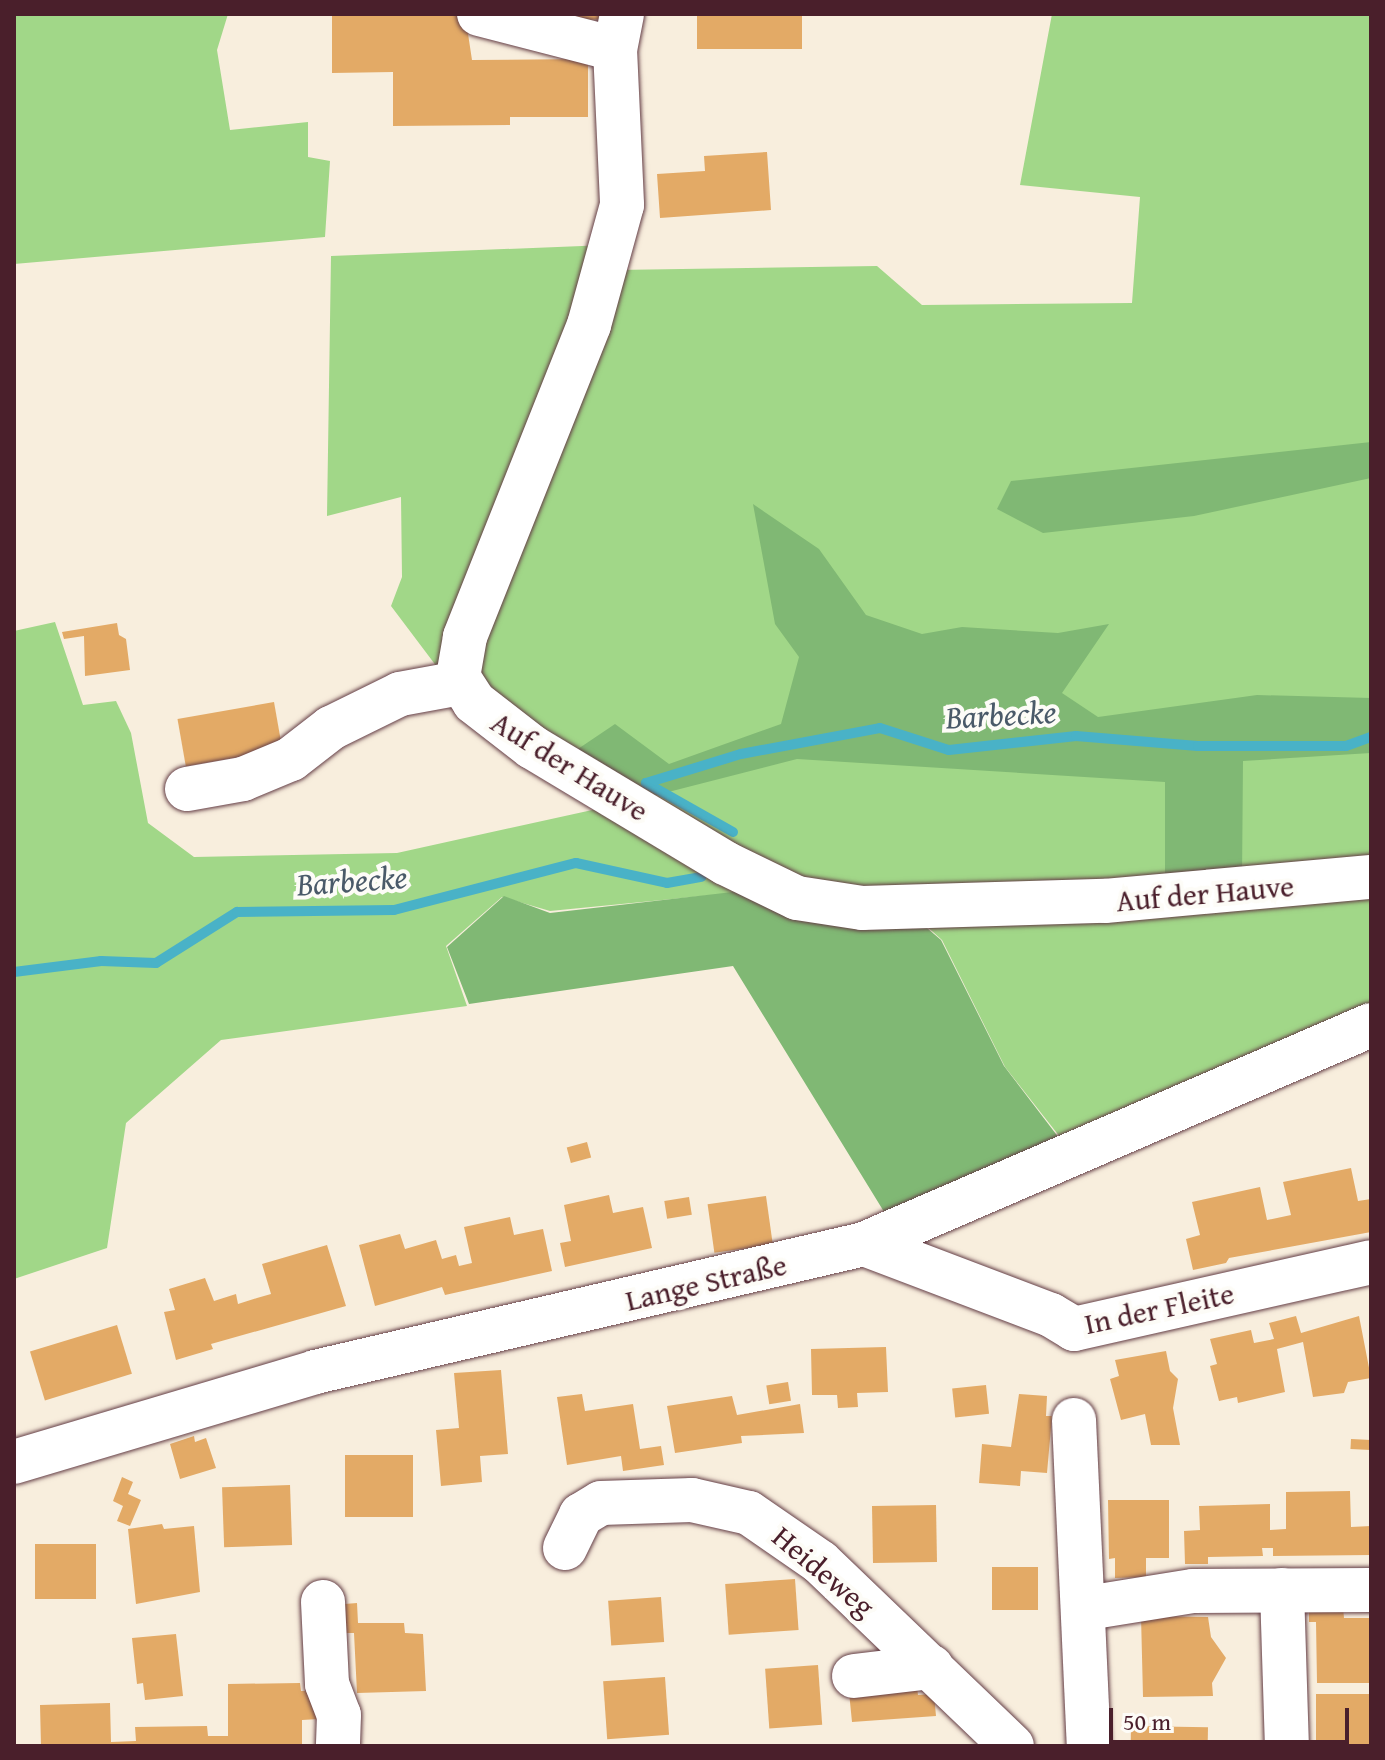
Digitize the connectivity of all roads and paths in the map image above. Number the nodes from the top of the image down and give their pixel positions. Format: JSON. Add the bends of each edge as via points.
{"nodes":[{"id":1,"x":479,"y":14,"type":"edge"},
{"id":2,"x":618,"y":31,"type":"edge"},
{"id":3,"x":460,"y":683,"type":"junction"},
{"id":4,"x":187,"y":789,"type":"dead end"},
{"id":5,"x":1371,"y":877,"type":"edge"},
{"id":6,"x":1371,"y":1025,"type":"edge"},
{"id":7,"x":864,"y":1244,"type":"junction"},
{"id":8,"x":1371,"y":1262,"type":"edge"},
{"id":9,"x":1074,"y":1420,"type":"dead end"},
{"id":10,"x":14,"y":1462,"type":"edge"},
{"id":11,"x":565,"y":1548,"type":"dead end"},
{"id":12,"x":1282,"y":1590,"type":"junction"},
{"id":13,"x":1371,"y":1590,"type":"edge"},
{"id":14,"x":323,"y":1602,"type":"dead end"},
{"id":15,"x":1087,"y":1608,"type":"junction"},
{"id":16,"x":931,"y":1667,"type":"junction"},
{"id":17,"x":854,"y":1676,"type":"dead end"},
{"id":18,"x":338,"y":1746,"type":"edge"},
{"id":19,"x":1012,"y":1746,"type":"edge"},
{"id":20,"x":1089,"y":1746,"type":"edge"},
{"id":21,"x":1287,"y":1746,"type":"edge"}],
"edges":[{"from":1,"to":2,"type":"street"},
{"from":2,"to":3,"type":"street","via":[[623,166],[613,247],[555,417],[465,637]]},
{"from":3,"to":4,"type":"street","via":[[400,694],[331,728],[291,759],[243,779]]},
{"from":3,"to":5,"type":"street","name":"Auf der Hauve","via":[[490,717],[532,747],[725,863],[797,898],[862,908],[1105,901]]},
{"from":6,"to":7,"type":"street","name":"Lange Straße"},
{"from":7,"to":8,"type":"street","name":"In der Fleite","via":[[1051,1315],[1074,1329]]},
{"from":7,"to":10,"type":"street","name":"Lange Straße","via":[[315,1372]]},
{"from":9,"to":15,"type":"street"},
{"from":11,"to":16,"type":"street","name":"Heideweg","via":[[581,1515],[601,1503],[692,1500],[749,1513],[800,1544]]},
{"from":12,"to":13,"type":"street"},
{"from":12,"to":15,"type":"street","via":[[1193,1591]]},
{"from":12,"to":21,"type":"street"},
{"from":14,"to":18,"type":"street","via":[[327,1684],[337,1704]]},
{"from":15,"to":20,"type":"street"},
{"from":16,"to":17,"type":"street"},
{"from":16,"to":19,"type":"street","name":"Heideweg"}]}
